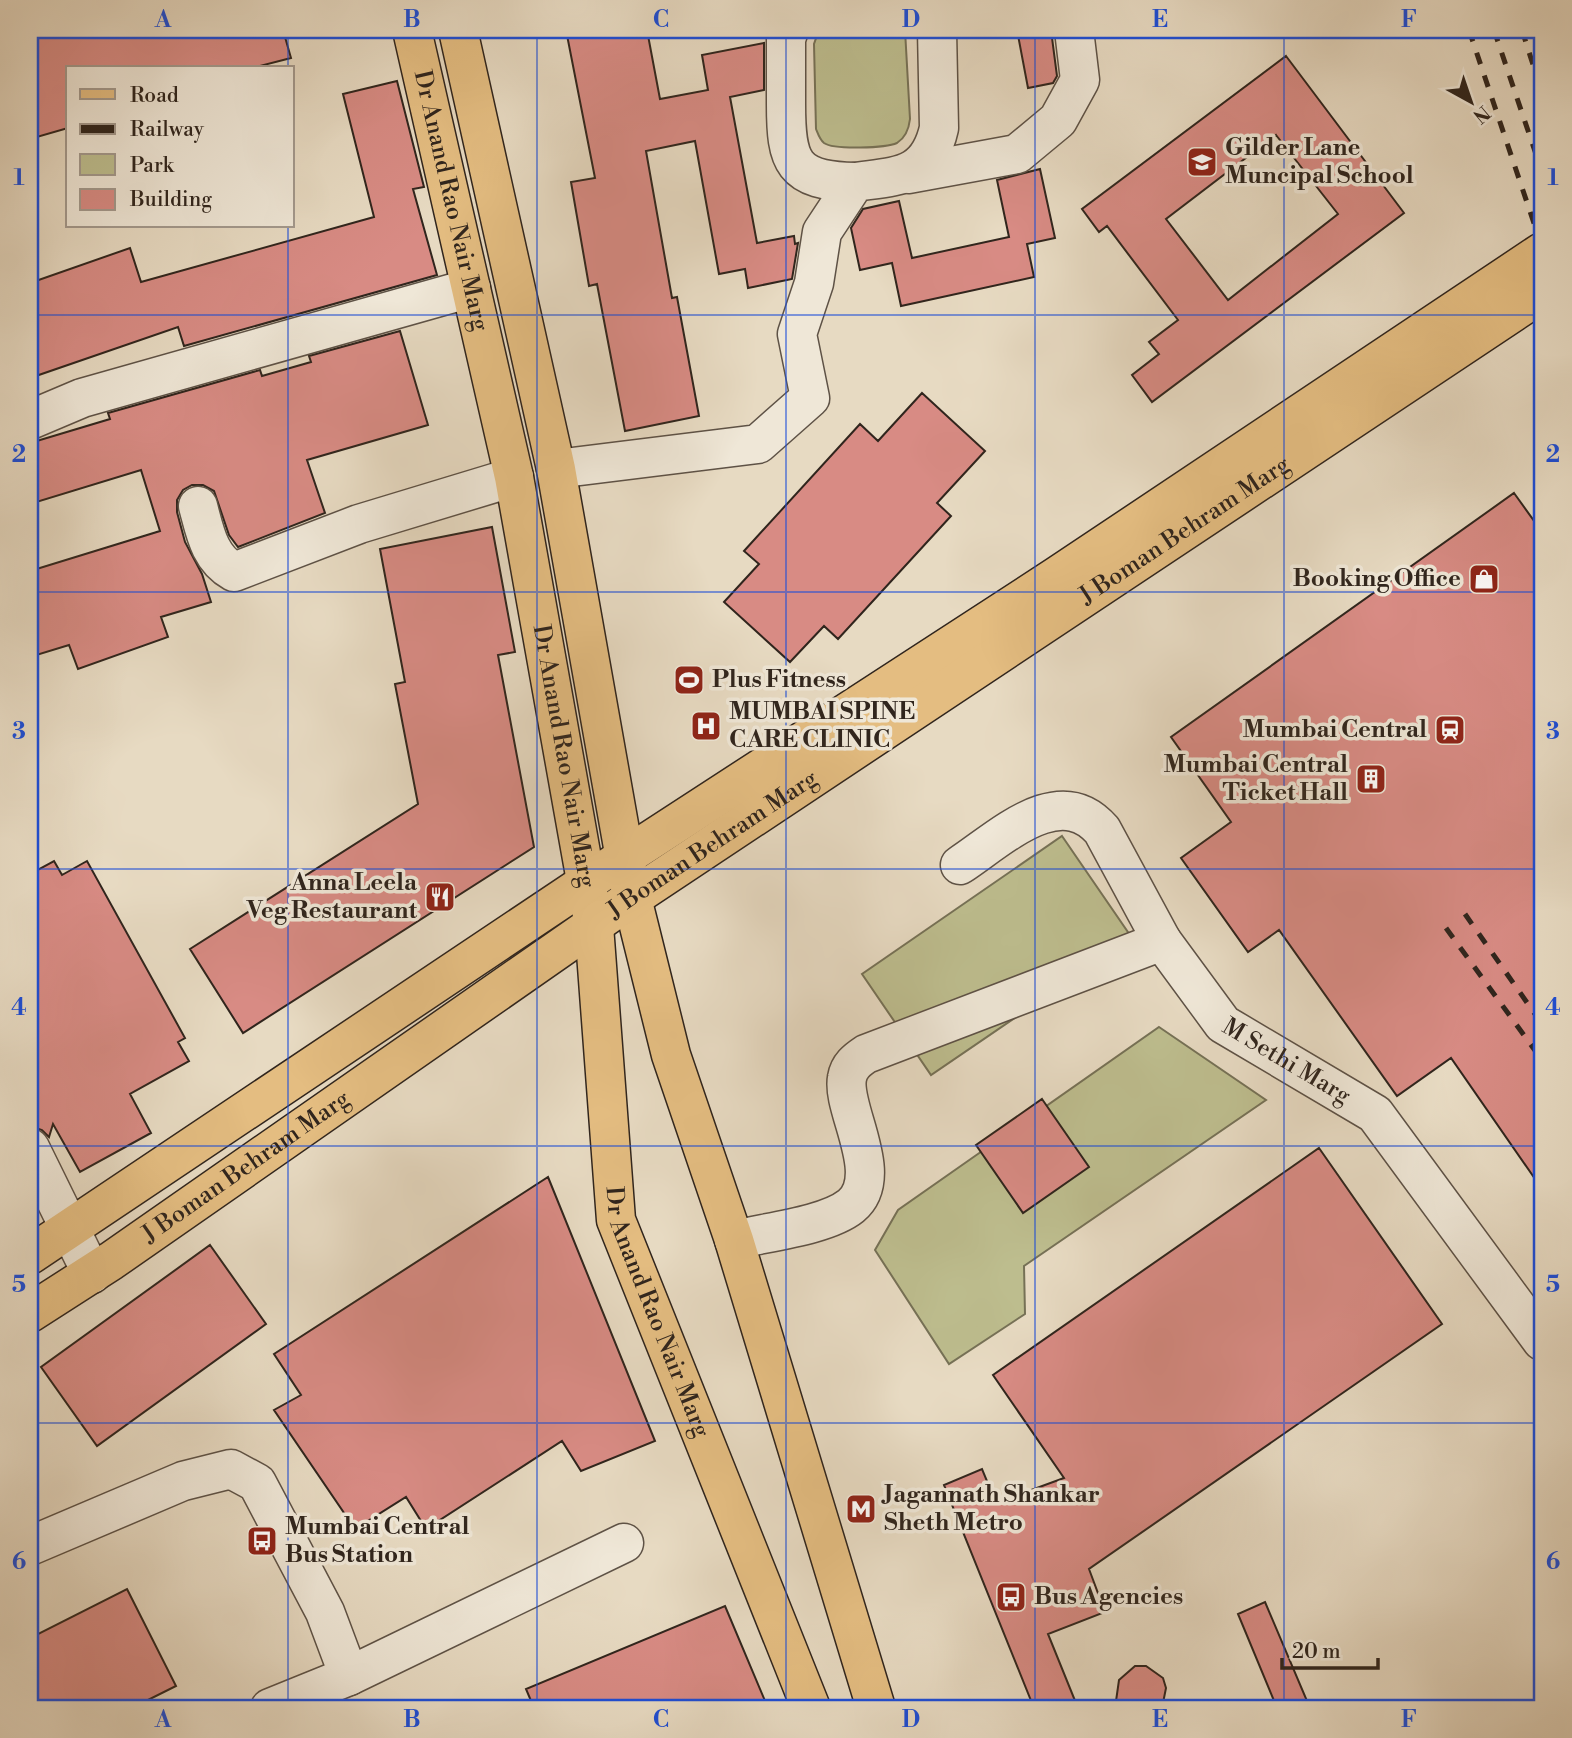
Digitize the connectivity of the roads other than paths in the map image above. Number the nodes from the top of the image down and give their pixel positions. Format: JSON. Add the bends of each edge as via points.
{"nodes":[{"id":1,"x":412,"y":30,"type":"edge"},
{"id":2,"x":458,"y":30,"type":"edge"},
{"id":3,"x":789,"y":30,"type":"edge"},
{"id":4,"x":937,"y":30,"type":"edge"},
{"id":5,"x":1074,"y":30,"type":"edge"},
{"id":6,"x":908,"y":174,"type":"junction"},
{"id":7,"x":855,"y":182,"type":"junction"},
{"id":8,"x":1542,"y":252,"type":"edge"},
{"id":9,"x":471,"y":288,"type":"junction"},
{"id":10,"x":1542,"y":293,"type":"edge"},
{"id":11,"x":30,"y":420,"type":"edge"},
{"id":12,"x":556,"y":469,"type":"junction"},
{"id":13,"x":514,"y":477,"type":"junction"},
{"id":14,"x":198,"y":506,"type":"dead end"},
{"id":15,"x":1069,"y":588,"type":"junction"},
{"id":16,"x":623,"y":858,"type":"junction"},
{"id":17,"x":960,"y":865,"type":"dead end"},
{"id":18,"x":586,"y":885,"type":"junction"},
{"id":19,"x":632,"y":898,"type":"junction"},
{"id":20,"x":594,"y":926,"type":"junction"},
{"id":21,"x":1162,"y":941,"type":"junction"},
{"id":22,"x":30,"y":1148,"type":"edge"},
{"id":23,"x":68,"y":1231,"type":"junction"},
{"id":24,"x":734,"y":1240,"type":"junction"},
{"id":25,"x":30,"y":1255,"type":"edge"},
{"id":26,"x":92,"y":1274,"type":"junction"},
{"id":27,"x":30,"y":1313,"type":"edge"},
{"id":28,"x":1542,"y":1342,"type":"edge"},
{"id":29,"x":624,"y":1543,"type":"dead end"},
{"id":30,"x":30,"y":1546,"type":"edge"},
{"id":31,"x":349,"y":1676,"type":"junction"},
{"id":32,"x":270,"y":1708,"type":"edge"},
{"id":33,"x":811,"y":1708,"type":"edge"},
{"id":34,"x":876,"y":1708,"type":"edge"}],
"edges":[{"from":1,"to":9,"type":"main road","name":"Dr Anand Rao Nair Marg"},
{"from":2,"to":12,"type":"main road","name":"Dr Anand Rao Nair Marg"},
{"from":3,"to":7,"type":"street","via":[[786,143],[801,169],[812,176]]},
{"from":4,"to":6,"type":"street","via":[[939,128],[925,159]]},
{"from":5,"to":6,"type":"street","via":[[1080,80],[1058,120],[1017,154]]},
{"from":6,"to":7,"type":"street"},
{"from":7,"to":12,"type":"street","via":[[822,232],[814,284],[797,334],[810,398],[758,443]]},
{"from":8,"to":15,"type":"main road","name":"J Boman Behram Marg"},
{"from":9,"to":11,"type":"street","via":[[82,398]]},
{"from":9,"to":13,"type":"main road","name":"Dr Anand Rao Nair Marg"},
{"from":10,"to":15,"type":"main road","name":"J Boman Behram Marg"},
{"from":12,"to":16,"type":"main road","name":"Dr Anand Rao Nair Marg"},
{"from":13,"to":14,"type":"street","via":[[359,524],[234,572],[222,565],[210,548]]},
{"from":13,"to":18,"type":"main road","name":"Dr Anand Rao Nair Marg"},
{"from":15,"to":16,"type":"main road","name":"J Boman Behram Marg"},
{"from":15,"to":19,"type":"main road","name":"J Boman Behram Marg"},
{"from":16,"to":18,"type":"main road","name":"J Boman Behram Marg"},
{"from":16,"to":19,"type":"main road","name":"Dr Anand Rao Nair Marg"},
{"from":17,"to":21,"type":"street","name":"M Sethi Marg","via":[[1039,814],[1060,808],[1077,810],[1102,830]]},
{"from":18,"to":20,"type":"main road","name":"Dr Anand Rao Nair Marg"},
{"from":18,"to":23,"type":"main road","name":"J Boman Behram Marg"},
{"from":19,"to":20,"type":"main road","name":"J Boman Behram Marg"},
{"from":19,"to":24,"type":"main road","name":"Dr Anand Rao Nair Marg","via":[[671,1055]]},
{"from":20,"to":26,"type":"main road","name":"J Boman Behram Marg"},
{"from":20,"to":33,"type":"main road","name":"Dr Anand Rao Nair Marg","via":[[616,1220]]},
{"from":21,"to":24,"type":"street","via":[[852,1063],[846,1079],[864,1154],[863,1187],[853,1205],[833,1217]]},
{"from":21,"to":28,"type":"street","name":"M Sethi Marg","via":[[1223,1024],[1375,1114]]},
{"from":22,"to":23,"type":"street"},
{"from":23,"to":25,"type":"main road","name":"J Boman Behram Marg"},
{"from":23,"to":26,"type":"street"},
{"from":24,"to":34,"type":"main road","name":"Dr Anand Rao Nair Marg"},
{"from":26,"to":27,"type":"main road","name":"J Boman Behram Marg"},
{"from":29,"to":31,"type":"street"},
{"from":30,"to":31,"type":"street","via":[[183,1481],[230,1469],[257,1483],[325,1612]]},
{"from":31,"to":32,"type":"street"}]}
